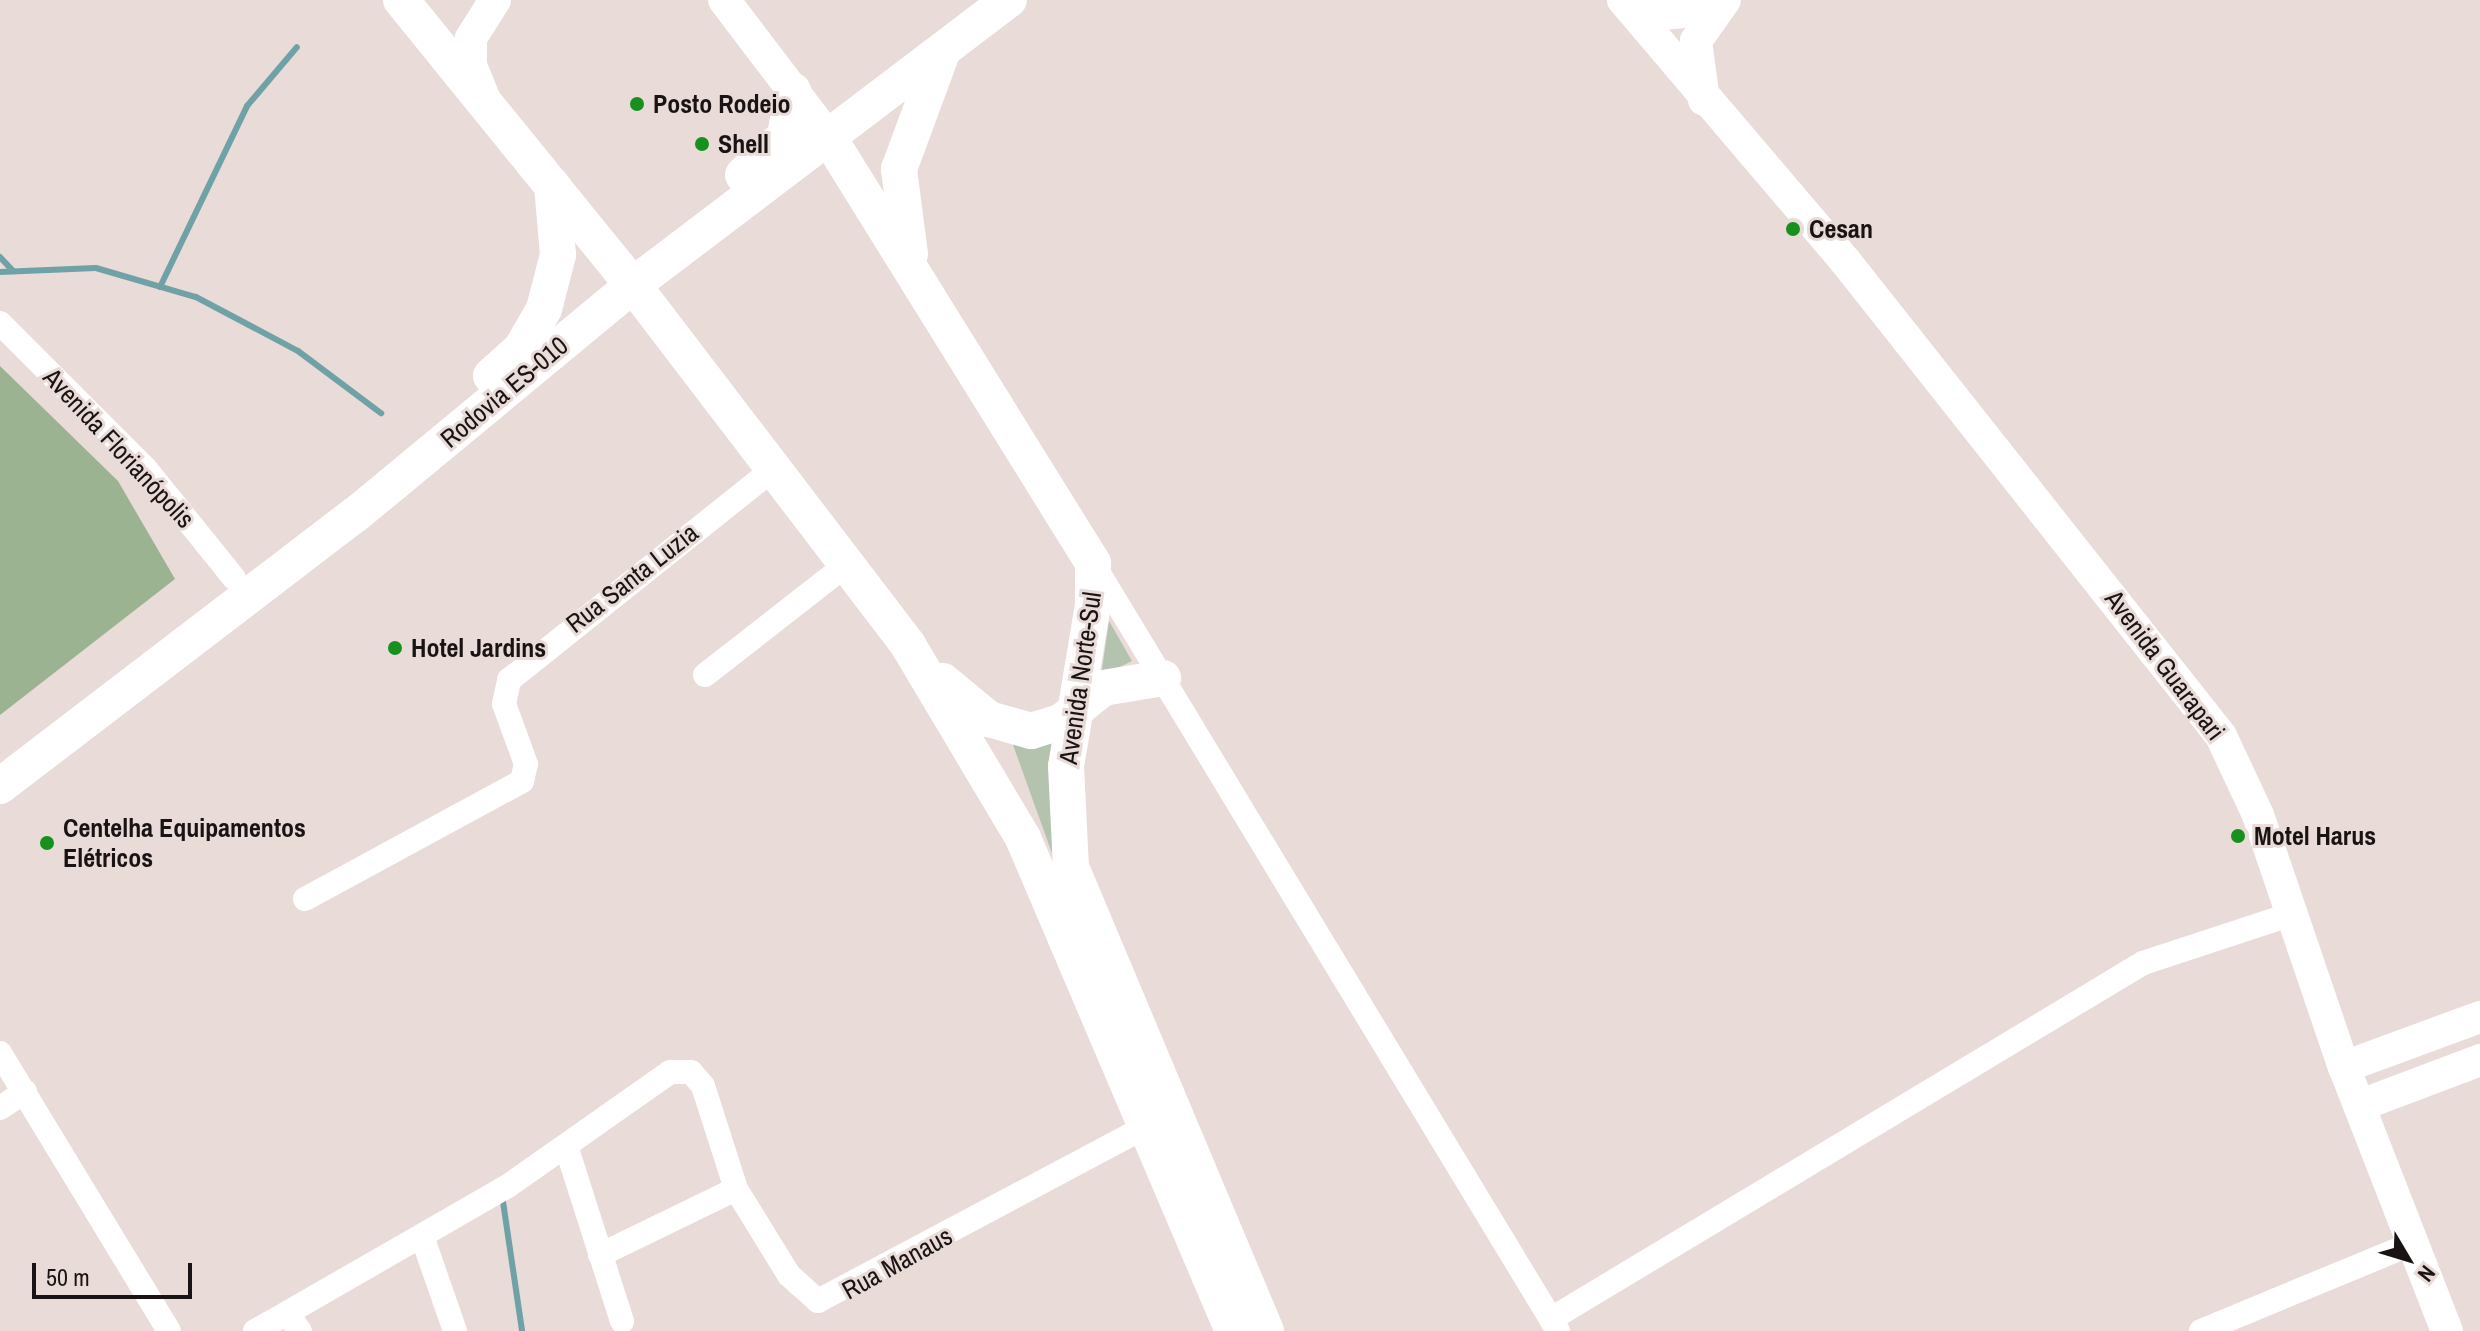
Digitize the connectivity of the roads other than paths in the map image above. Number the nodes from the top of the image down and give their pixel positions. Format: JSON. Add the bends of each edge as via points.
{"nodes":[{"id":1,"x":401,"y":0,"type":"edge"},
{"id":2,"x":495,"y":0,"type":"edge"},
{"id":3,"x":1009,"y":0,"type":"edge"},
{"id":4,"x":1623,"y":0,"type":"edge"},
{"id":5,"x":1634,"y":0,"type":"edge"},
{"id":6,"x":726,"y":2,"type":"edge"},
{"id":7,"x":1720,"y":4,"type":"edge"},
{"id":8,"x":946,"y":49,"type":"junction"},
{"id":9,"x":793,"y":91,"type":"junction"},
{"id":10,"x":1705,"y":103,"type":"junction"},
{"id":11,"x":490,"y":108,"type":"junction"},
{"id":12,"x":829,"y":138,"type":"junction"},
{"id":13,"x":551,"y":183,"type":"junction"},
{"id":14,"x":676,"y":252,"type":"junction"},
{"id":15,"x":916,"y":279,"type":"junction"},
{"id":16,"x":633,"y":285,"type":"junction"},
{"id":17,"x":0,"y":323,"type":"edge"},
{"id":18,"x":773,"y":469,"type":"junction"},
{"id":19,"x":1093,"y":563,"type":"junction"},
{"id":20,"x":847,"y":564,"type":"junction"},
{"id":21,"x":234,"y":578,"type":"junction"},
{"id":22,"x":908,"y":645,"type":"junction"},
{"id":23,"x":705,"y":675,"type":"dead end"},
{"id":24,"x":1163,"y":678,"type":"junction"},
{"id":25,"x":1074,"y":713,"type":"junction"},
{"id":26,"x":0,"y":758,"type":"edge"},
{"id":27,"x":0,"y":786,"type":"edge"},
{"id":28,"x":305,"y":899,"type":"dead end"},
{"id":29,"x":2289,"y":915,"type":"junction"},
{"id":30,"x":2480,"y":1017,"type":"edge"},
{"id":31,"x":0,"y":1053,"type":"edge"},
{"id":32,"x":2480,"y":1060,"type":"edge"},
{"id":33,"x":2344,"y":1067,"type":"junction"},
{"id":34,"x":25,"y":1092,"type":"junction"},
{"id":35,"x":2361,"y":1105,"type":"junction"},
{"id":36,"x":0,"y":1108,"type":"edge"},
{"id":37,"x":1144,"y":1128,"type":"junction"},
{"id":38,"x":567,"y":1149,"type":"junction"},
{"id":39,"x":736,"y":1189,"type":"junction"},
{"id":40,"x":423,"y":1239,"type":"junction"},
{"id":41,"x":2413,"y":1243,"type":"junction"},
{"id":42,"x":600,"y":1255,"type":"junction"},
{"id":43,"x":622,"y":1321,"type":"dead end"},
{"id":44,"x":294,"y":1322,"type":"edge"},
{"id":45,"x":1554,"y":1325,"type":"edge"},
{"id":46,"x":169,"y":1331,"type":"edge"},
{"id":47,"x":255,"y":1331,"type":"edge"},
{"id":48,"x":455,"y":1331,"type":"edge"},
{"id":49,"x":1233,"y":1331,"type":"edge"},
{"id":50,"x":1266,"y":1331,"type":"edge"},
{"id":51,"x":2201,"y":1331,"type":"edge"},
{"id":52,"x":2447,"y":1331,"type":"edge"}],
"edges":[{"from":1,"to":11,"type":"main road"},
{"from":2,"to":11,"type":"street","via":[[475,26],[470,50]]},
{"from":3,"to":8,"type":"main road","name":"Rodovia ES-010"},
{"from":4,"to":10,"type":"street","name":"Avenida Guarapari"},
{"from":5,"to":7,"type":"street","via":[[1663,14]]},
{"from":6,"to":9,"type":"street","name":"Avenida Norte-Sul"},
{"from":7,"to":10,"type":"street","via":[[1696,41]]},
{"from":8,"to":12,"type":"main road","name":"Rodovia ES-010"},
{"from":8,"to":15,"type":"main road","via":[[929,73],[899,169]]},
{"from":9,"to":12,"type":"street","name":"Avenida Norte-Sul"},
{"from":9,"to":14,"type":"main road","via":[[785,136],[683,226]]},
{"from":10,"to":29,"type":"street","name":"Avenida Guarapari","via":[[1846,262],[2195,697],[2258,815]]},
{"from":11,"to":13,"type":"main road"},
{"from":12,"to":14,"type":"main road","name":"Rodovia ES-010"},
{"from":12,"to":15,"type":"main road","name":"Avenida Norte-Sul"},
{"from":13,"to":16,"type":"main road"},
{"from":13,"to":21,"type":"main road","name":"Rodovia ES-010","via":[[558,255],[544,309],[521,349]]},
{"from":14,"to":16,"type":"main road","name":"Rodovia ES-010"},
{"from":15,"to":19,"type":"main road","name":"Avenida Norte-Sul"},
{"from":16,"to":18,"type":"main road"},
{"from":16,"to":27,"type":"main road","name":"Rodovia ES-010","via":[[355,515]]},
{"from":17,"to":21,"type":"street","name":"Avenida Florianópolis","via":[[146,469]]},
{"from":18,"to":20,"type":"main road"},
{"from":18,"to":28,"type":"street","name":"Rua Santa Luzia","via":[[509,680],[504,704],[526,764],[522,781]]},
{"from":19,"to":24,"type":"street"},
{"from":19,"to":25,"type":"main road","name":"Avenida Norte-Sul"},
{"from":20,"to":22,"type":"main road"},
{"from":20,"to":23,"type":"street"},
{"from":21,"to":26,"type":"main road","name":"Rodovia ES-010"},
{"from":22,"to":25,"type":"main road","via":[[961,698],[1003,726],[1031,731]]},
{"from":22,"to":37,"type":"main road","via":[[1023,838]]},
{"from":24,"to":25,"type":"main road","via":[[1103,688]]},
{"from":24,"to":45,"type":"street"},
{"from":25,"to":50,"type":"main road","name":"Avenida Norte-Sul","via":[[1065,798],[1071,867]]},
{"from":29,"to":33,"type":"street","name":"Avenida Guarapari"},
{"from":29,"to":45,"type":"street","via":[[2143,963]]},
{"from":30,"to":33,"type":"street"},
{"from":31,"to":34,"type":"street"},
{"from":32,"to":35,"type":"street"},
{"from":33,"to":35,"type":"street","name":"Avenida Guarapari"},
{"from":34,"to":36,"type":"street"},
{"from":34,"to":46,"type":"street"},
{"from":35,"to":41,"type":"street","name":"Avenida Guarapari"},
{"from":37,"to":39,"type":"street","name":"Rua Manaus","via":[[829,1301],[802,1293]]},
{"from":37,"to":49,"type":"main road"},
{"from":38,"to":39,"type":"street","name":"Rua Manaus","via":[[670,1072],[691,1072],[703,1086]]},
{"from":38,"to":40,"type":"street"},
{"from":38,"to":42,"type":"street"},
{"from":39,"to":42,"type":"street"},
{"from":40,"to":44,"type":"street"},
{"from":40,"to":48,"type":"street"},
{"from":41,"to":51,"type":"street"},
{"from":41,"to":52,"type":"street","name":"Avenida Guarapari"},
{"from":42,"to":43,"type":"street"},
{"from":44,"to":47,"type":"street"}]}
